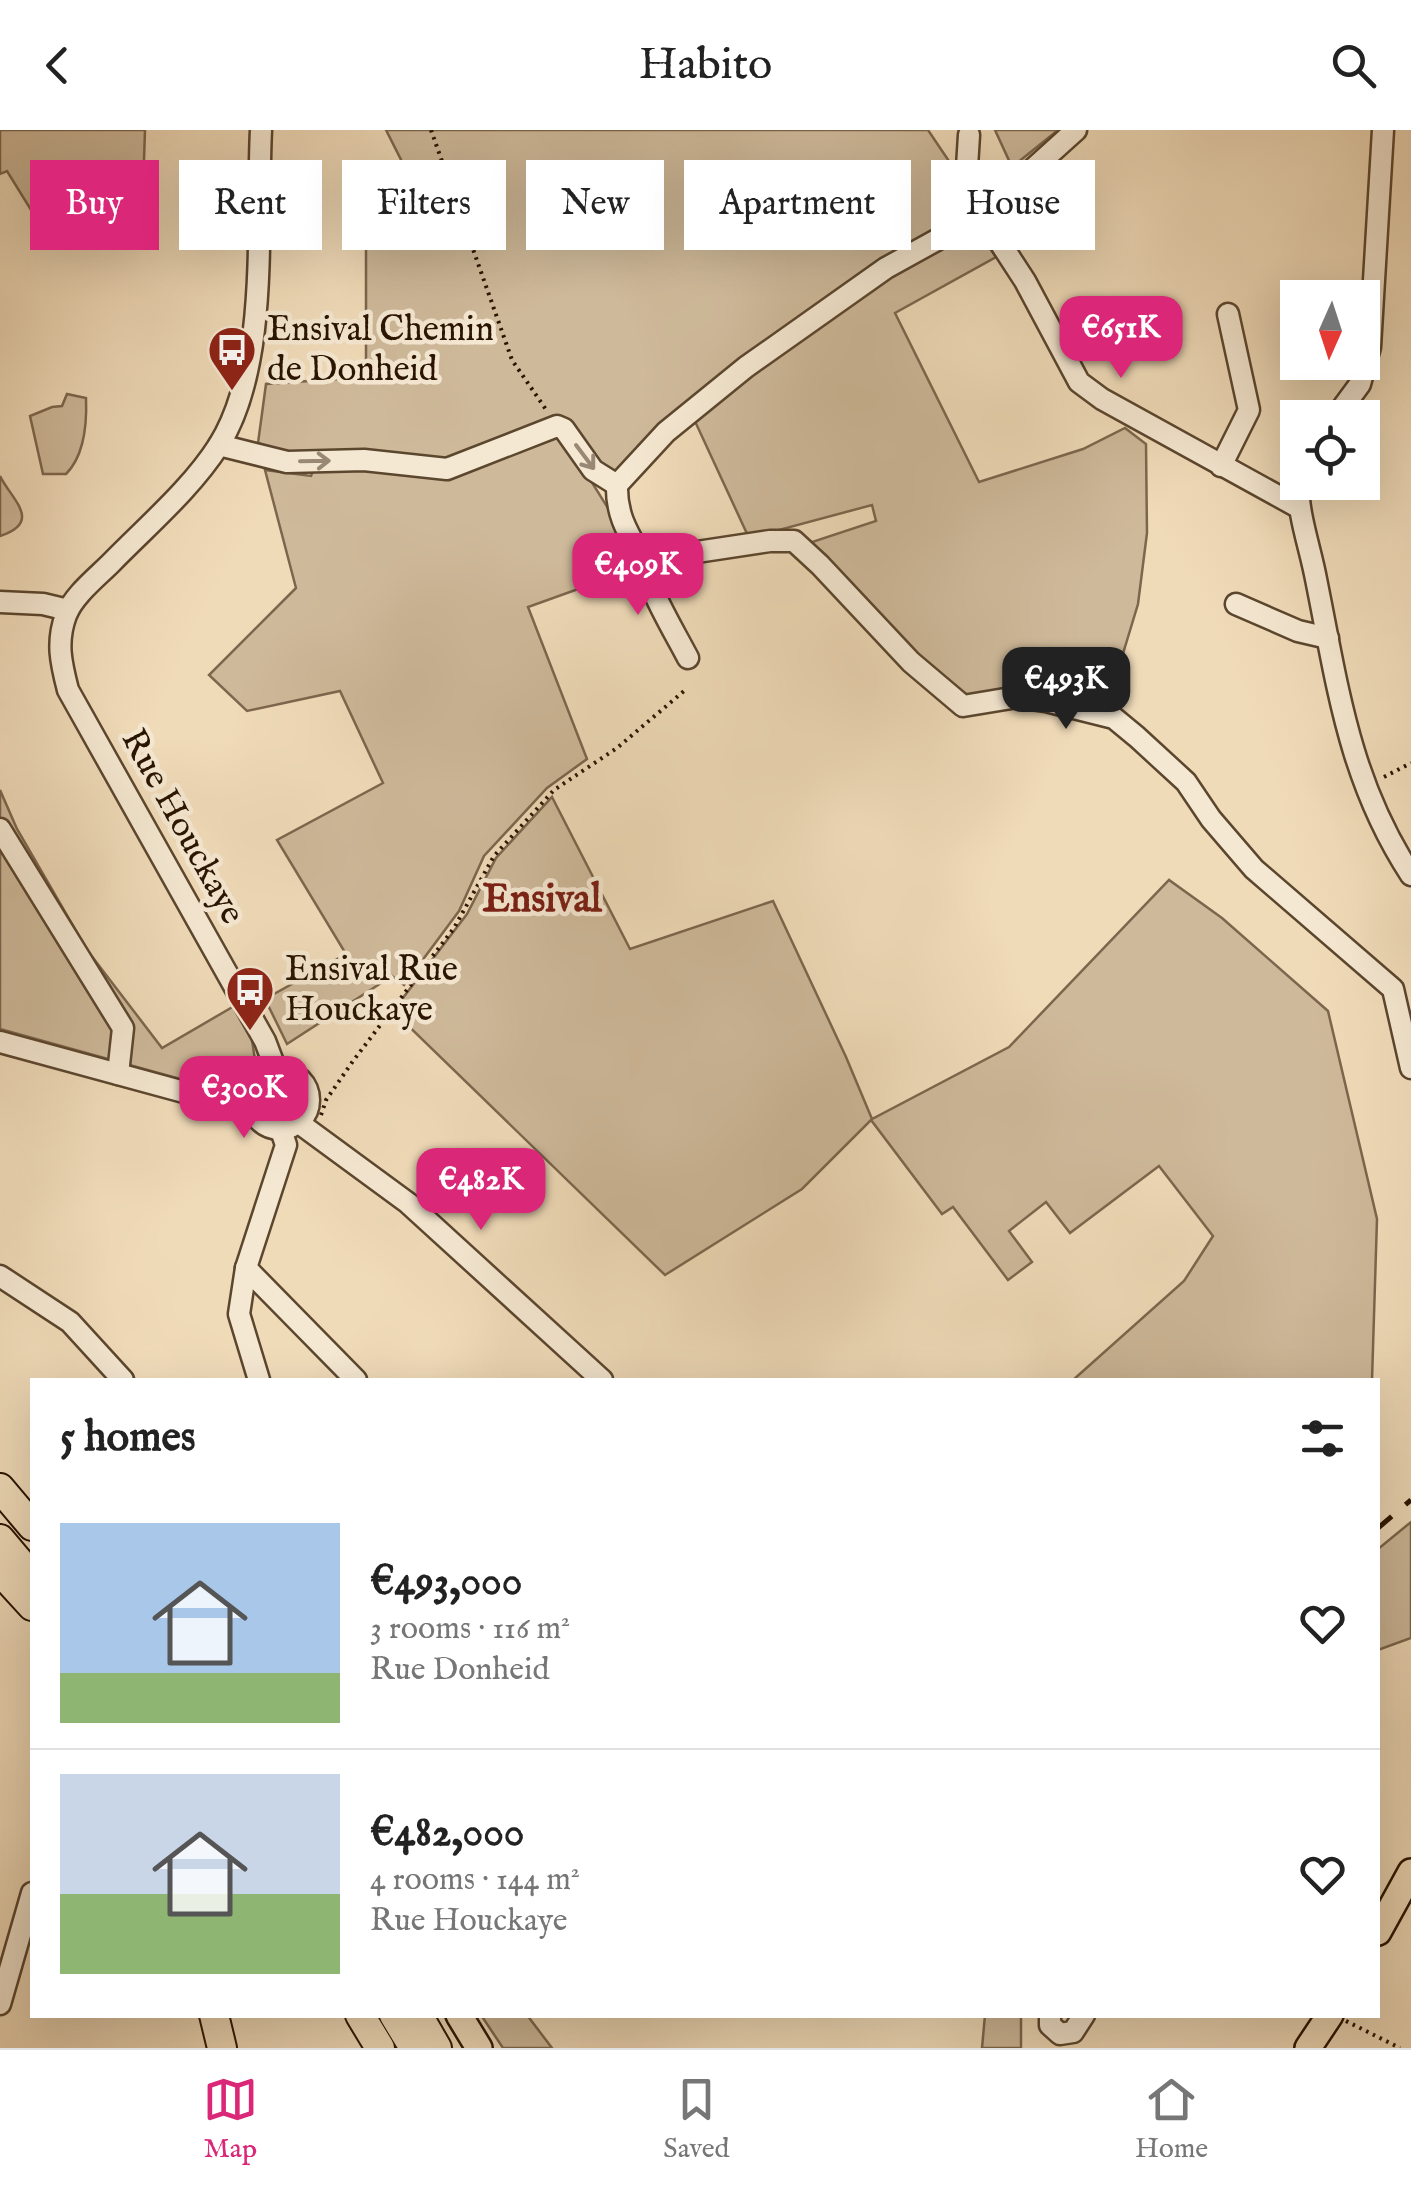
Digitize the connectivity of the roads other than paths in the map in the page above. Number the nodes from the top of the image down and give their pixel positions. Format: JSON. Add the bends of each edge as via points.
{"nodes":[{"id":1,"x":261,"y":130,"type":"edge"},
{"id":2,"x":1076,"y":130,"type":"edge"},
{"id":3,"x":1383,"y":130,"type":"edge"},
{"id":4,"x":969,"y":134,"type":"dead end"},
{"id":5,"x":967,"y":160,"type":"edge"},
{"id":6,"x":1043,"y":160,"type":"edge"},
{"id":7,"x":931,"y":242,"type":"edge"},
{"id":8,"x":1010,"y":250,"type":"edge"},
{"id":9,"x":1228,"y":314,"type":"dead end"},
{"id":10,"x":1349,"y":400,"type":"edge"},
{"id":11,"x":219,"y":445,"type":"junction"},
{"id":12,"x":1221,"y":466,"type":"junction"},
{"id":13,"x":616,"y":485,"type":"junction"},
{"id":14,"x":1298,"y":500,"type":"edge"},
{"id":15,"x":1298,"y":507,"type":"junction"},
{"id":16,"x":644,"y":560,"type":"junction"},
{"id":17,"x":0,"y":602,"type":"edge"},
{"id":18,"x":1236,"y":604,"type":"dead end"},
{"id":19,"x":68,"y":610,"type":"junction"},
{"id":20,"x":1328,"y":638,"type":"junction"},
{"id":21,"x":688,"y":658,"type":"dead end"},
{"id":22,"x":0,"y":829,"type":"edge"},
{"id":23,"x":1411,"y":875,"type":"edge"},
{"id":24,"x":0,"y":1042,"type":"edge"},
{"id":25,"x":1411,"y":1068,"type":"edge"},
{"id":26,"x":276,"y":1070,"type":"junction"},
{"id":27,"x":118,"y":1074,"type":"junction"},
{"id":28,"x":251,"y":1103,"type":"junction"},
{"id":29,"x":298,"y":1129,"type":"junction"},
{"id":30,"x":246,"y":1268,"type":"junction"},
{"id":31,"x":1,"y":1280,"type":"edge"},
{"id":32,"x":121,"y":1378,"type":"edge"},
{"id":33,"x":258,"y":1378,"type":"edge"},
{"id":34,"x":354,"y":1378,"type":"edge"},
{"id":35,"x":601,"y":1378,"type":"edge"},
{"id":36,"x":0,"y":1488,"type":"edge"},
{"id":37,"x":30,"y":1524,"type":"edge"},
{"id":38,"x":0,"y":1536,"type":"edge"},
{"id":39,"x":30,"y":1566,"type":"edge"},
{"id":40,"x":1,"y":1572,"type":"edge"},
{"id":41,"x":30,"y":1574,"type":"edge"},
{"id":42,"x":30,"y":1604,"type":"edge"},
{"id":43,"x":1411,"y":1872,"type":"edge"},
{"id":44,"x":30,"y":1900,"type":"edge"},
{"id":45,"x":1380,"y":1928,"type":"edge"},
{"id":46,"x":0,"y":2004,"type":"edge"},
{"id":47,"x":215,"y":2018,"type":"edge"},
{"id":48,"x":362,"y":2018,"type":"edge"},
{"id":49,"x":396,"y":2018,"type":"edge"},
{"id":50,"x":420,"y":2018,"type":"edge"},
{"id":51,"x":461,"y":2018,"type":"edge"},
{"id":52,"x":1050,"y":2018,"type":"edge"},
{"id":53,"x":1082,"y":2018,"type":"edge"},
{"id":54,"x":1328,"y":2018,"type":"edge"},
{"id":55,"x":222,"y":2048,"type":"edge"},
{"id":56,"x":380,"y":2048,"type":"edge"},
{"id":57,"x":414,"y":2048,"type":"edge"},
{"id":58,"x":436,"y":2048,"type":"edge"},
{"id":59,"x":479,"y":2048,"type":"edge"},
{"id":60,"x":1308,"y":2048,"type":"edge"}],
"edges":[{"from":1,"to":11,"type":"street","via":[[252,353]]},
{"from":2,"to":6,"type":"street"},
{"from":3,"to":10,"type":"street","via":[[1370,347]]},
{"from":4,"to":5,"type":"street"},
{"from":7,"to":13,"type":"street","via":[[746,367],[666,432]]},
{"from":8,"to":12,"type":"street","via":[[1079,382]]},
{"from":9,"to":12,"type":"street","via":[[1250,410]]},
{"from":11,"to":13,"type":"street","one_way":true,"via":[[288,462],[364,460],[447,470],[557,426]]},
{"from":11,"to":19,"type":"street"},
{"from":12,"to":15,"type":"street"},
{"from":13,"to":16,"type":"street","via":[[632,546]]},
{"from":14,"to":15,"type":"street"},
{"from":15,"to":20,"type":"street"},
{"from":16,"to":21,"type":"street"},
{"from":16,"to":25,"type":"street","via":[[794,542],[962,706],[1017,696],[1114,718],[1186,782],[1254,869],[1393,989]]},
{"from":17,"to":19,"type":"street"},
{"from":18,"to":20,"type":"street"},
{"from":19,"to":26,"type":"street","name":"Rue Houckaye","via":[[59,655],[68,690]]},
{"from":20,"to":23,"type":"street","via":[[1364,788]]},
{"from":22,"to":27,"type":"street","via":[[123,1028]]},
{"from":24,"to":27,"type":"street"},
{"from":26,"to":28,"type":"street","via":[[257,1082]]},
{"from":26,"to":29,"type":"street","via":[[305,1083],[310,1104]]},
{"from":27,"to":28,"type":"street","via":[[216,1101]]},
{"from":28,"to":29,"type":"street","via":[[261,1122]]},
{"from":29,"to":30,"type":"street","via":[[286,1145]]},
{"from":29,"to":35,"type":"street","via":[[408,1203]]},
{"from":30,"to":33,"type":"street","via":[[239,1314]]},
{"from":30,"to":34,"type":"street"},
{"from":31,"to":32,"type":"street","via":[[70,1322]]},
{"from":36,"to":37,"type":"highway"},
{"from":38,"to":39,"type":"highway"},
{"from":38,"to":41,"type":"highway"},
{"from":40,"to":42,"type":"highway"},
{"from":43,"to":45,"type":"main road"},
{"from":44,"to":46,"type":"street"},
{"from":47,"to":55,"type":"highway"},
{"from":48,"to":56,"type":"highway"},
{"from":49,"to":57,"type":"highway"},
{"from":50,"to":58,"type":"highway"},
{"from":51,"to":59,"type":"main road"},
{"from":52,"to":53,"type":"street","via":[[1060,2034],[1073,2032]]},
{"from":54,"to":60,"type":"main road"}]}
